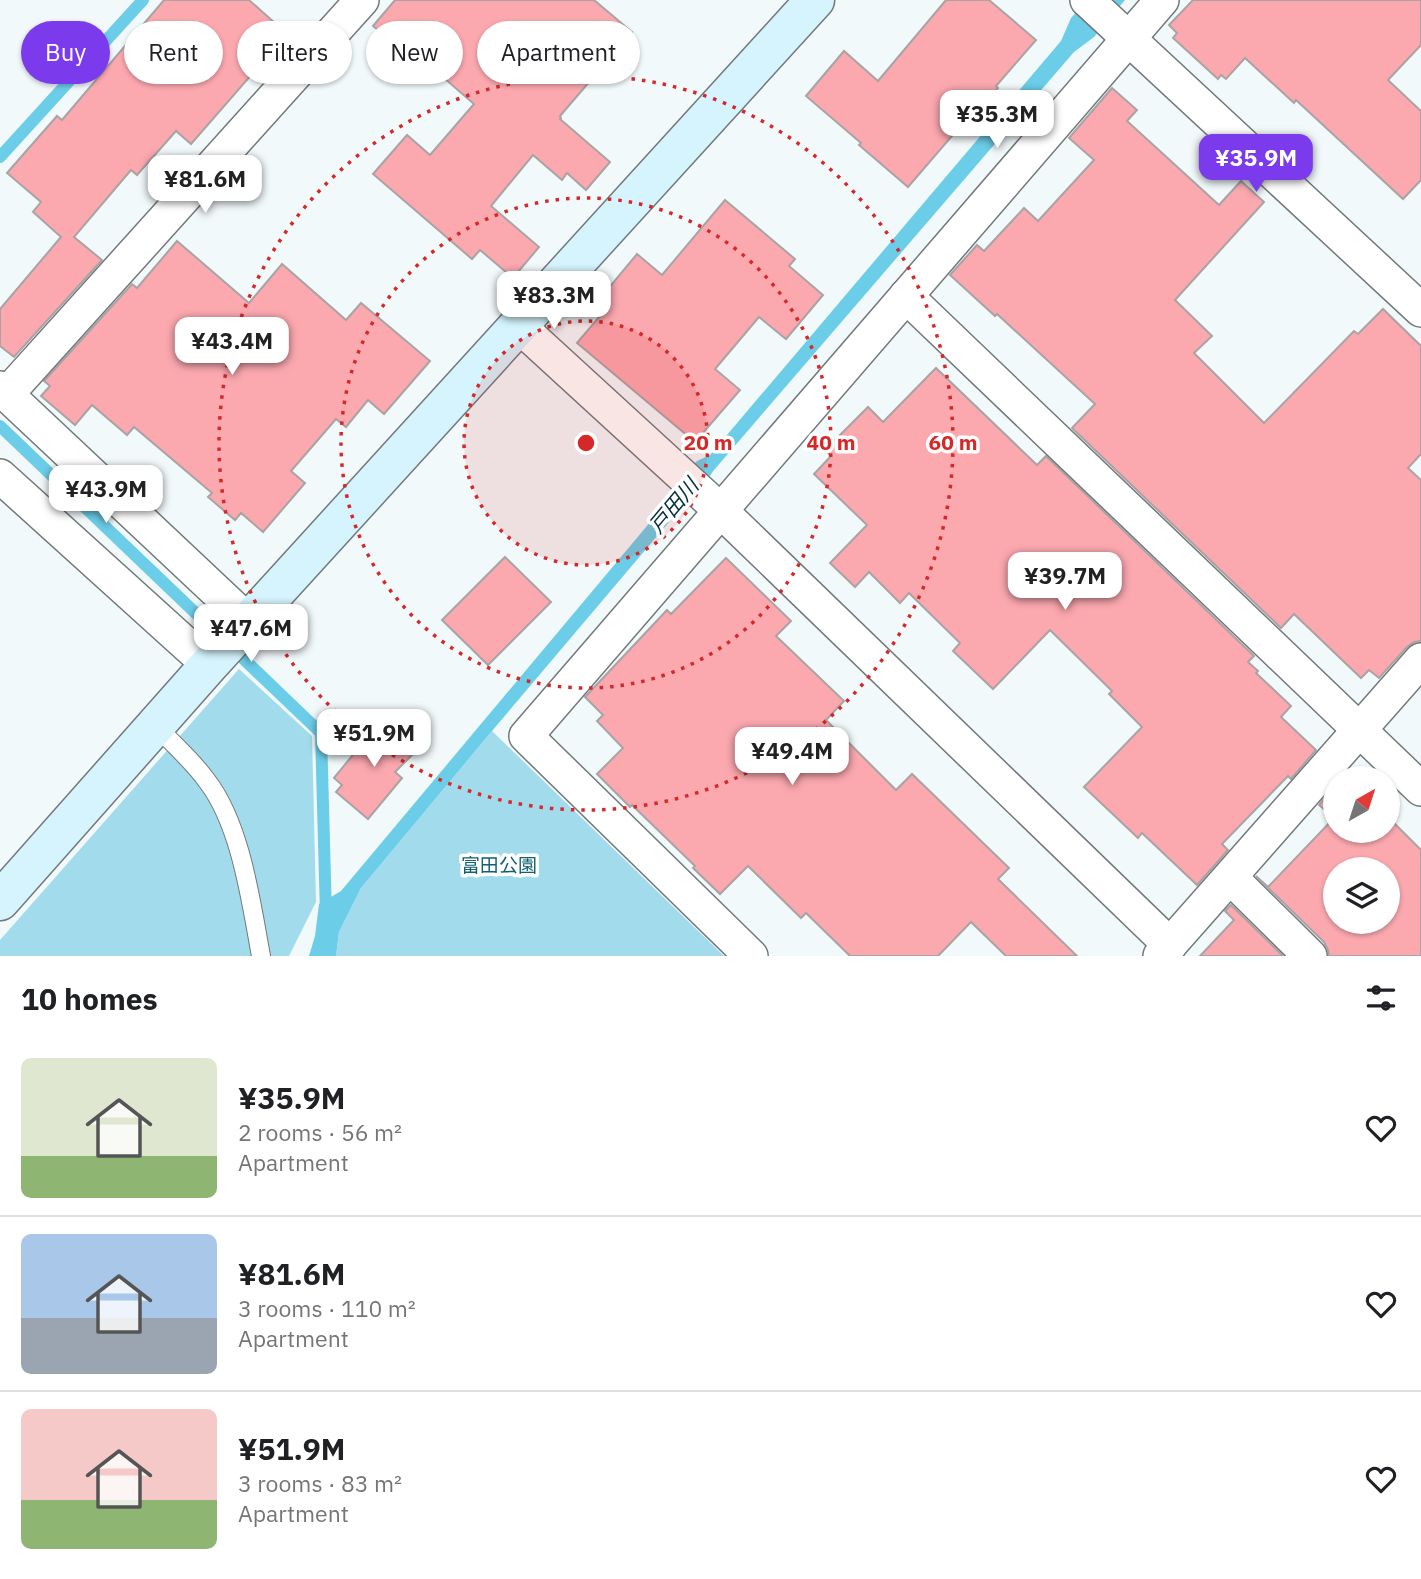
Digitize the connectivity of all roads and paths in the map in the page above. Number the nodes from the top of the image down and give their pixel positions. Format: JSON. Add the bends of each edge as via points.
{"nodes":[{"id":1,"x":362,"y":0,"type":"edge"},
{"id":2,"x":815,"y":0,"type":"edge"},
{"id":3,"x":1087,"y":0,"type":"edge"},
{"id":4,"x":1162,"y":0,"type":"edge"},
{"id":5,"x":1120,"y":30,"type":"junction"},
{"id":6,"x":906,"y":296,"type":"junction"},
{"id":7,"x":1421,"y":310,"type":"edge"},
{"id":8,"x":519,"y":326,"type":"junction"},
{"id":9,"x":4,"y":391,"type":"edge"},
{"id":10,"x":0,"y":476,"type":"edge"},
{"id":11,"x":712,"y":503,"type":"junction"},
{"id":12,"x":250,"y":622,"type":"junction"},
{"id":13,"x":1421,"y":660,"type":"edge"},
{"id":14,"x":209,"y":664,"type":"junction"},
{"id":15,"x":155,"y":725,"type":"junction"},
{"id":16,"x":1360,"y":730,"type":"junction"},
{"id":17,"x":1421,"y":789,"type":"edge"},
{"id":18,"x":1230,"y":877,"type":"junction"},
{"id":19,"x":0,"y":901,"type":"edge"},
{"id":20,"x":1165,"y":950,"type":"edge"},
{"id":21,"x":261,"y":956,"type":"edge"},
{"id":22,"x":751,"y":956,"type":"edge"},
{"id":23,"x":1310,"y":956,"type":"edge"}],
"edges":[{"from":1,"to":9,"type":"street"},
{"from":2,"to":8,"type":"street"},
{"from":3,"to":5,"type":"street"},
{"from":4,"to":5,"type":"street"},
{"from":5,"to":6,"type":"street"},
{"from":5,"to":7,"type":"street"},
{"from":6,"to":11,"type":"street"},
{"from":6,"to":16,"type":"street"},
{"from":8,"to":11,"type":"street"},
{"from":8,"to":12,"type":"street"},
{"from":9,"to":12,"type":"street"},
{"from":10,"to":14,"type":"street"},
{"from":11,"to":20,"type":"street"},
{"from":11,"to":22,"type":"street","via":[[526,736]]},
{"from":12,"to":14,"type":"street"},
{"from":13,"to":16,"type":"street"},
{"from":14,"to":15,"type":"street"},
{"from":15,"to":19,"type":"street"},
{"from":15,"to":21,"type":"lane","via":[[207,780],[224,807],[245,870]]},
{"from":16,"to":17,"type":"street"},
{"from":16,"to":18,"type":"street"},
{"from":18,"to":20,"type":"street"},
{"from":18,"to":23,"type":"street"}]}
